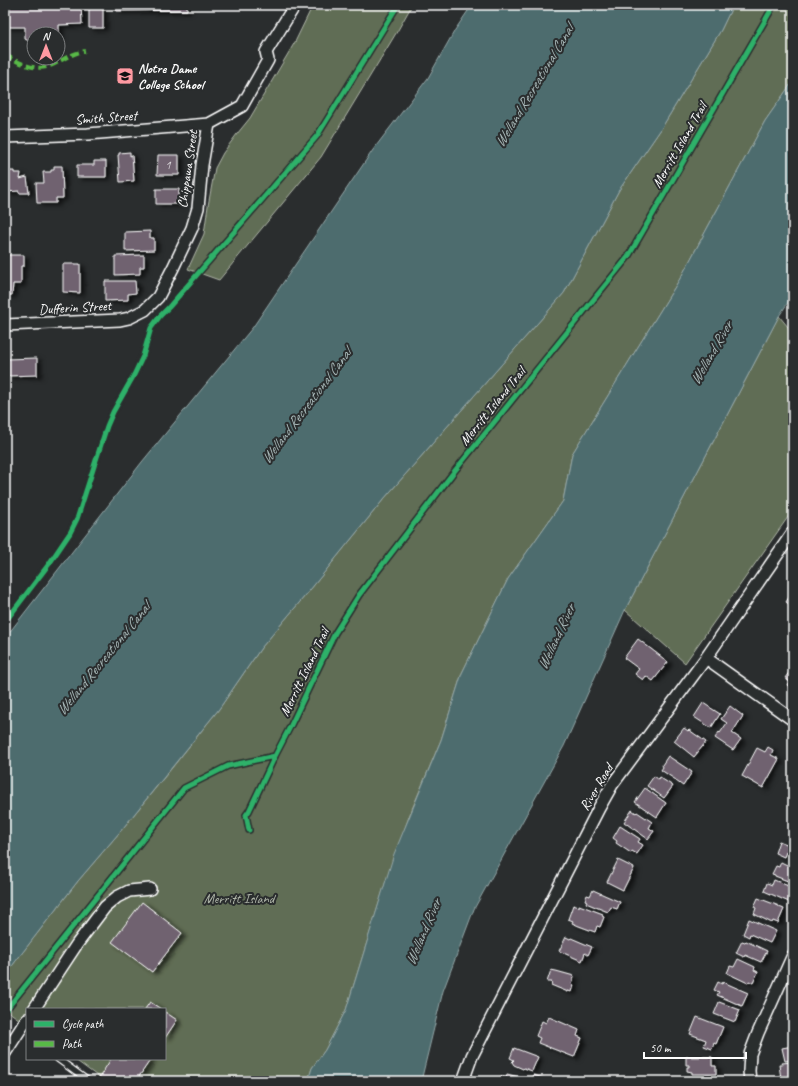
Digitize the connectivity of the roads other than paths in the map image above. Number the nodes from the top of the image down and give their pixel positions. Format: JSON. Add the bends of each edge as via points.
{"nodes":[{"id":1,"x":296,"y":5,"type":"edge"},
{"id":2,"x":209,"y":124,"type":"junction"},
{"id":3,"x":5,"y":137,"type":"edge"},
{"id":4,"x":145,"y":310,"type":"joint"},
{"id":5,"x":5,"y":325,"type":"edge"},
{"id":6,"x":793,"y":532,"type":"edge"},
{"id":7,"x":706,"y":658,"type":"junction"},
{"id":8,"x":793,"y":720,"type":"edge"},
{"id":9,"x":150,"y":889,"type":"dead end"},
{"id":10,"x":793,"y":955,"type":"edge"},
{"id":11,"x":35,"y":1008,"type":"edge"},
{"id":12,"x":26,"y":1021,"type":"edge"},
{"id":13,"x":5,"y":1053,"type":"edge"},
{"id":14,"x":59,"y":1060,"type":"edge"},
{"id":15,"x":88,"y":1081,"type":"edge"},
{"id":16,"x":463,"y":1081,"type":"edge"},
{"id":17,"x":750,"y":1081,"type":"edge"}],
"edges":[{"from":1,"to":2,"type":"street","name":"Chippawa Street","via":[[266,52],[268,60],[242,106]]},
{"from":2,"to":3,"type":"street","name":"Smith Street","via":[[88,134]]},
{"from":2,"to":4,"type":"street","name":"Chippawa Street","via":[[198,208],[192,228],[158,297]]},
{"from":4,"to":5,"type":"street","name":"Dufferin Street","via":[[120,320]]},
{"from":6,"to":7,"type":"street","name":"River Road"},
{"from":7,"to":8,"type":"street"},
{"from":7,"to":16,"type":"street","name":"River Road","via":[[612,785],[472,1056]]},
{"from":9,"to":11,"type":"street","via":[[129,891],[105,907]]},
{"from":10,"to":17,"type":"street","via":[[750,1054]]},
{"from":12,"to":13,"type":"street"},
{"from":14,"to":15,"type":"lane"}]}
